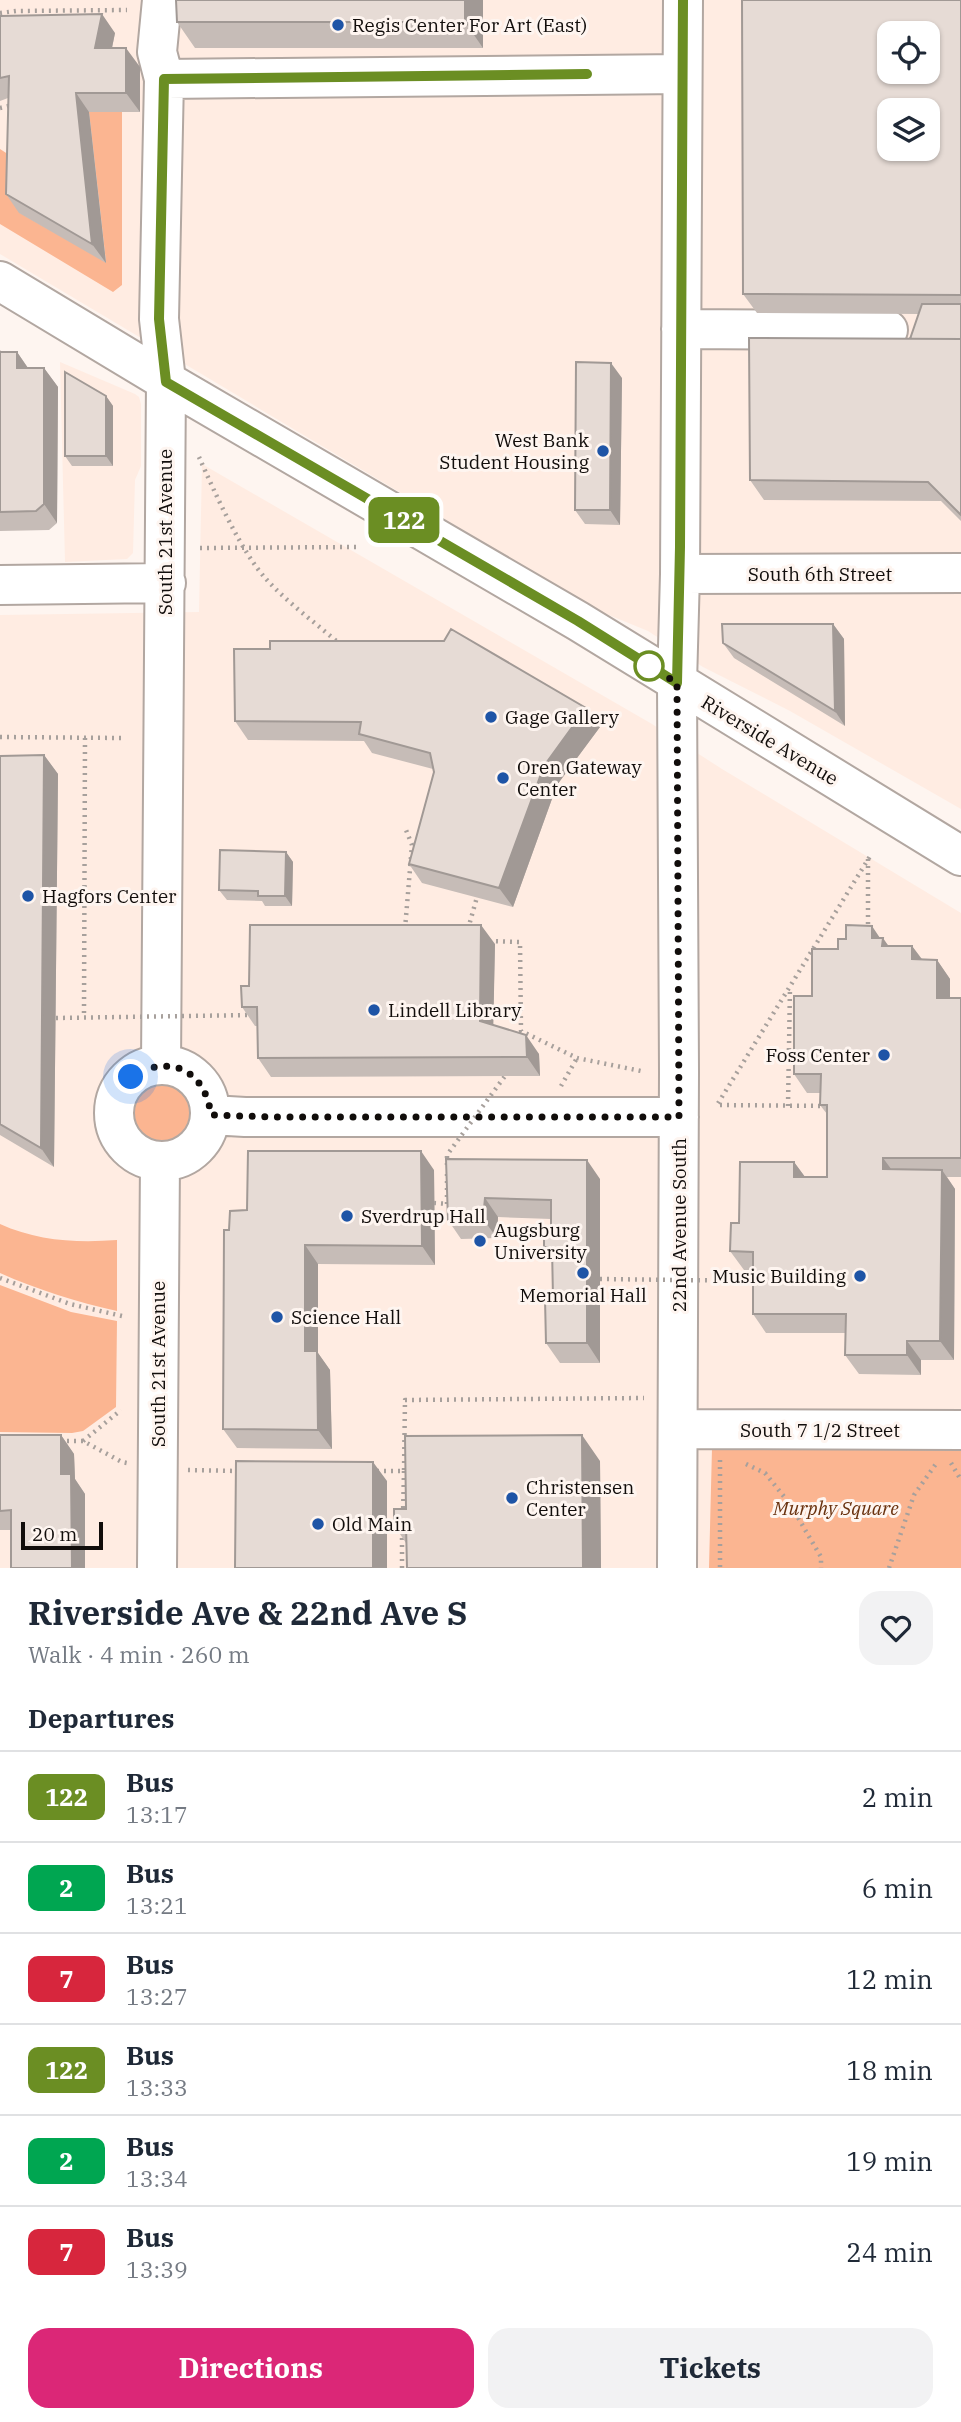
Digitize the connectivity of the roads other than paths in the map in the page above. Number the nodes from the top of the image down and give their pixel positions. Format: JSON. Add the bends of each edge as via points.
{"nodes":[{"id":1,"x":682,"y":0,"type":"edge"},
{"id":2,"x":145,"y":5,"type":"edge"},
{"id":3,"x":682,"y":74,"type":"junction"},
{"id":4,"x":164,"y":79,"type":"junction"},
{"id":5,"x":0,"y":281,"type":"edge"},
{"id":6,"x":681,"y":329,"type":"junction"},
{"id":7,"x":888,"y":330,"type":"dead end"},
{"id":8,"x":166,"y":382,"type":"junction"},
{"id":9,"x":961,"y":573,"type":"edge"},
{"id":10,"x":680,"y":574,"type":"junction"},
{"id":11,"x":166,"y":583,"type":"junction"},
{"id":12,"x":0,"y":585,"type":"edge"},
{"id":13,"x":677,"y":683,"type":"junction"},
{"id":14,"x":956,"y":842,"type":"edge"},
{"id":15,"x":162,"y":1065,"type":"junction"},
{"id":16,"x":211,"y":1115,"type":"junction"},
{"id":17,"x":679,"y":1117,"type":"junction"},
{"id":18,"x":160,"y":1161,"type":"junction"},
{"id":19,"x":679,"y":1429,"type":"junction"},
{"id":20,"x":952,"y":1447,"type":"edge"},
{"id":21,"x":157,"y":1568,"type":"edge"},
{"id":22,"x":677,"y":1568,"type":"edge"}],
"edges":[{"from":1,"to":3,"type":"street","name":"22nd Avenue South"},
{"from":2,"to":4,"type":"street","name":"South 21st Avenue"},
{"from":3,"to":4,"type":"street"},
{"from":3,"to":6,"type":"street","name":"22nd Avenue South"},
{"from":4,"to":8,"type":"street","name":"South 21st Avenue","via":[[159,319]]},
{"from":5,"to":8,"type":"street","name":"Riverside Avenue"},
{"from":6,"to":7,"type":"street"},
{"from":6,"to":10,"type":"street","name":"22nd Avenue South"},
{"from":8,"to":11,"type":"street","name":"South 21st Avenue"},
{"from":8,"to":13,"type":"street","name":"Riverside Avenue"},
{"from":9,"to":10,"type":"street","name":"South 6th Street"},
{"from":10,"to":13,"type":"street","name":"22nd Avenue South"},
{"from":11,"to":12,"type":"street"},
{"from":11,"to":15,"type":"street","name":"South 21st Avenue"},
{"from":13,"to":14,"type":"street","name":"Riverside Avenue"},
{"from":13,"to":17,"type":"street","name":"22nd Avenue South"},
{"from":15,"to":16,"type":"street","via":[[191,1074],[202,1085]]},
{"from":15,"to":18,"type":"street","via":[[131,1077],[115,1104],[120,1136],[130,1149]]},
{"from":16,"to":17,"type":"street"},
{"from":16,"to":18,"type":"street","via":[[208,1130],[195,1148],[175,1160]]},
{"from":17,"to":19,"type":"street","name":"22nd Avenue South"},
{"from":18,"to":21,"type":"street","name":"South 21st Avenue"},
{"from":19,"to":20,"type":"street","name":"South 7 1/2 Street"},
{"from":19,"to":22,"type":"street","name":"22nd Avenue South"}]}
